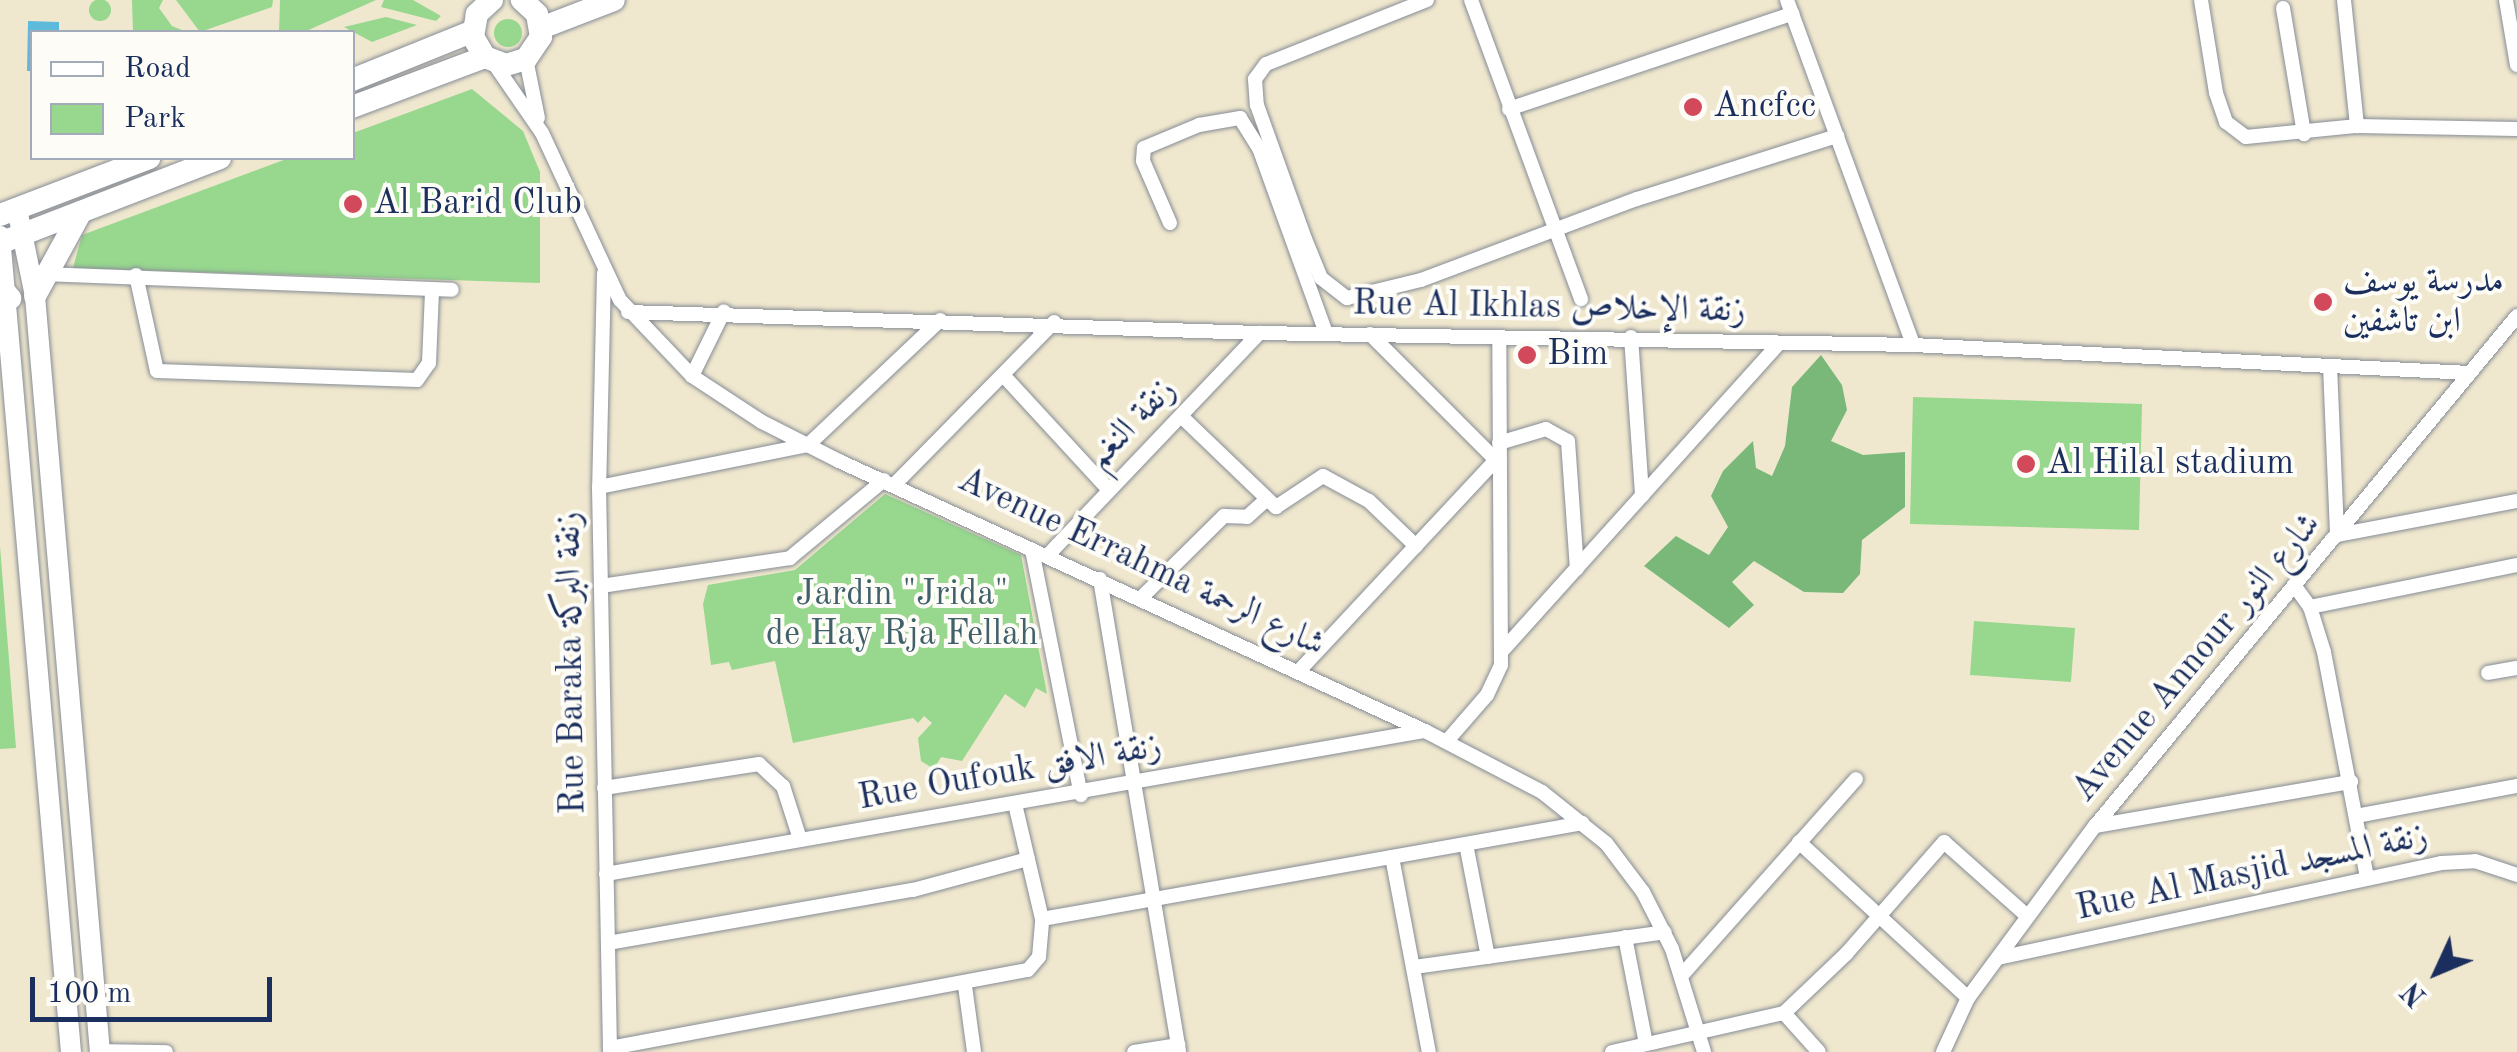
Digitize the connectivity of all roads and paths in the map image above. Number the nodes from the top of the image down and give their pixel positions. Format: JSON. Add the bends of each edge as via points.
{"nodes":[{"id":1,"x":614,"y":0,"type":"edge"},
{"id":2,"x":1427,"y":0,"type":"edge"},
{"id":3,"x":1471,"y":0,"type":"edge"},
{"id":4,"x":2201,"y":0,"type":"edge"},
{"id":5,"x":2344,"y":0,"type":"edge"},
{"id":6,"x":2506,"y":0,"type":"edge"},
{"id":7,"x":487,"y":2,"type":"edge"},
{"id":8,"x":1790,"y":7,"type":"edge"},
{"id":9,"x":2283,"y":8,"type":"dead end"},
{"id":10,"x":536,"y":9,"type":"edge"},
{"id":11,"x":473,"y":30,"type":"junction"},
{"id":12,"x":526,"y":59,"type":"junction"},
{"id":13,"x":489,"y":60,"type":"junction"},
{"id":14,"x":2517,"y":65,"type":"edge"},
{"id":15,"x":355,"y":79,"type":"edge"},
{"id":16,"x":355,"y":106,"type":"edge"},
{"id":17,"x":1509,"y":109,"type":"junction"},
{"id":18,"x":2357,"y":126,"type":"junction"},
{"id":19,"x":2517,"y":129,"type":"edge"},
{"id":20,"x":542,"y":133,"type":"junction"},
{"id":21,"x":2304,"y":134,"type":"junction"},
{"id":22,"x":1837,"y":136,"type":"junction"},
{"id":23,"x":144,"y":160,"type":"edge"},
{"id":24,"x":215,"y":160,"type":"edge"},
{"id":25,"x":83,"y":210,"type":"junction"},
{"id":26,"x":8,"y":212,"type":"edge"},
{"id":27,"x":1170,"y":222,"type":"dead end"},
{"id":28,"x":1552,"y":230,"type":"junction"},
{"id":29,"x":6,"y":239,"type":"edge"},
{"id":30,"x":604,"y":273,"type":"junction"},
{"id":31,"x":136,"y":274,"type":"junction"},
{"id":32,"x":38,"y":285,"type":"junction"},
{"id":33,"x":452,"y":290,"type":"dead end"},
{"id":34,"x":432,"y":291,"type":"junction"},
{"id":35,"x":5,"y":292,"type":"edge"},
{"id":36,"x":1581,"y":299,"type":"dead end"},
{"id":37,"x":724,"y":311,"type":"junction"},
{"id":38,"x":628,"y":312,"type":"junction"},
{"id":39,"x":2517,"y":316,"type":"edge"},
{"id":40,"x":940,"y":320,"type":"junction"},
{"id":41,"x":1054,"y":322,"type":"junction"},
{"id":42,"x":1260,"y":333,"type":"junction"},
{"id":43,"x":1326,"y":333,"type":"junction"},
{"id":44,"x":1370,"y":334,"type":"junction"},
{"id":45,"x":1499,"y":337,"type":"junction"},
{"id":46,"x":1631,"y":337,"type":"junction"},
{"id":47,"x":1778,"y":344,"type":"junction"},
{"id":48,"x":1913,"y":344,"type":"junction"},
{"id":49,"x":2330,"y":366,"type":"junction"},
{"id":50,"x":2469,"y":373,"type":"junction"},
{"id":51,"x":692,"y":376,"type":"junction"},
{"id":52,"x":1004,"y":376,"type":"junction"},
{"id":53,"x":1181,"y":416,"type":"junction"},
{"id":54,"x":1499,"y":443,"type":"junction"},
{"id":55,"x":808,"y":445,"type":"junction"},
{"id":56,"x":1498,"y":461,"type":"junction"},
{"id":57,"x":890,"y":482,"type":"junction"},
{"id":58,"x":599,"y":487,"type":"junction"},
{"id":59,"x":1110,"y":490,"type":"junction"},
{"id":60,"x":1642,"y":496,"type":"junction"},
{"id":61,"x":1266,"y":500,"type":"junction"},
{"id":62,"x":2517,"y":501,"type":"edge"},
{"id":63,"x":2337,"y":535,"type":"junction"},
{"id":64,"x":1416,"y":546,"type":"junction"},
{"id":65,"x":1032,"y":550,"type":"junction"},
{"id":66,"x":1047,"y":556,"type":"junction"},
{"id":67,"x":2517,"y":564,"type":"edge"},
{"id":68,"x":1577,"y":569,"type":"junction"},
{"id":69,"x":1100,"y":580,"type":"junction"},
{"id":70,"x":2294,"y":584,"type":"junction"},
{"id":71,"x":600,"y":586,"type":"junction"},
{"id":72,"x":1142,"y":598,"type":"junction"},
{"id":73,"x":2310,"y":607,"type":"junction"},
{"id":74,"x":1501,"y":652,"type":"junction"},
{"id":75,"x":2517,"y":668,"type":"edge"},
{"id":76,"x":1298,"y":672,"type":"junction"},
{"id":77,"x":2488,"y":673,"type":"dead end"},
{"id":78,"x":1425,"y":731,"type":"junction"},
{"id":79,"x":1447,"y":741,"type":"junction"},
{"id":80,"x":1856,"y":779,"type":"dead end"},
{"id":81,"x":1136,"y":782,"type":"junction"},
{"id":82,"x":2351,"y":782,"type":"junction"},
{"id":83,"x":604,"y":788,"type":"junction"},
{"id":84,"x":2516,"y":792,"type":"edge"},
{"id":85,"x":1081,"y":795,"type":"junction"},
{"id":86,"x":1015,"y":804,"type":"junction"},
{"id":87,"x":2356,"y":816,"type":"junction"},
{"id":88,"x":1582,"y":824,"type":"junction"},
{"id":89,"x":2095,"y":826,"type":"junction"},
{"id":90,"x":800,"y":839,"type":"junction"},
{"id":91,"x":1799,"y":842,"type":"junction"},
{"id":92,"x":1466,"y":844,"type":"junction"},
{"id":93,"x":1392,"y":856,"type":"junction"},
{"id":94,"x":1028,"y":859,"type":"junction"},
{"id":95,"x":606,"y":874,"type":"junction"},
{"id":96,"x":2517,"y":875,"type":"edge"},
{"id":97,"x":2367,"y":878,"type":"junction"},
{"id":98,"x":1153,"y":903,"type":"junction"},
{"id":99,"x":1880,"y":915,"type":"junction"},
{"id":100,"x":2027,"y":916,"type":"junction"},
{"id":101,"x":1042,"y":919,"type":"junction"},
{"id":102,"x":1666,"y":932,"type":"junction"},
{"id":103,"x":1625,"y":937,"type":"junction"},
{"id":104,"x":608,"y":943,"type":"junction"},
{"id":105,"x":1488,"y":956,"type":"junction"},
{"id":106,"x":1998,"y":958,"type":"junction"},
{"id":107,"x":1414,"y":967,"type":"junction"},
{"id":108,"x":1682,"y":975,"type":"junction"},
{"id":109,"x":966,"y":986,"type":"junction"},
{"id":110,"x":1968,"y":998,"type":"junction"},
{"id":111,"x":1784,"y":1013,"type":"junction"},
{"id":112,"x":1700,"y":1033,"type":"junction"},
{"id":113,"x":1646,"y":1044,"type":"junction"},
{"id":114,"x":1178,"y":1048,"type":"edge"},
{"id":115,"x":610,"y":1050,"type":"edge"},
{"id":116,"x":100,"y":1051,"type":"edge"},
{"id":117,"x":72,"y":1052,"type":"edge"},
{"id":118,"x":166,"y":1052,"type":"edge"},
{"id":119,"x":974,"y":1052,"type":"edge"},
{"id":120,"x":1134,"y":1052,"type":"edge"},
{"id":121,"x":1428,"y":1052,"type":"edge"},
{"id":122,"x":1612,"y":1052,"type":"edge"},
{"id":123,"x":1704,"y":1052,"type":"edge"},
{"id":124,"x":1819,"y":1052,"type":"edge"},
{"id":125,"x":1943,"y":1052,"type":"edge"}],
"edges":[{"from":1,"to":10,"type":"main road"},
{"from":2,"to":28,"type":"street","via":[[1266,64],[1255,78],[1272,151],[1321,278],[1358,300]]},
{"from":3,"to":17,"type":"street"},
{"from":4,"to":21,"type":"street","via":[[2226,122],[2246,137]]},
{"from":5,"to":18,"type":"street"},
{"from":6,"to":14,"type":"street"},
{"from":7,"to":11,"type":"main road"},
{"from":8,"to":17,"type":"street"},
{"from":8,"to":22,"type":"street"},
{"from":9,"to":21,"type":"street"},
{"from":10,"to":12,"type":"main road"},
{"from":11,"to":13,"type":"main road"},
{"from":11,"to":15,"type":"main road"},
{"from":12,"to":13,"type":"main road"},
{"from":12,"to":20,"type":"street","name":"Avenue Errahma شارع الرحمة"},
{"from":13,"to":16,"type":"main road"},
{"from":13,"to":20,"type":"street","name":"Avenue Errahma شارع الرحمة"},
{"from":17,"to":28,"type":"street"},
{"from":18,"to":19,"type":"street"},
{"from":18,"to":21,"type":"street"},
{"from":20,"to":30,"type":"street","name":"Avenue Errahma شارع الرحمة"},
{"from":22,"to":28,"type":"street"},
{"from":22,"to":48,"type":"street"},
{"from":23,"to":26,"type":"main road"},
{"from":24,"to":25,"type":"main road"},
{"from":25,"to":29,"type":"main road"},
{"from":25,"to":32,"type":"main road"},
{"from":26,"to":29,"type":"street"},
{"from":27,"to":43,"type":"street","via":[[1143,161],[1144,148],[1199,125],[1240,118],[1259,148]]},
{"from":28,"to":36,"type":"street"},
{"from":29,"to":32,"type":"street"},
{"from":29,"to":35,"type":"street"},
{"from":30,"to":38,"type":"street","name":"Avenue Errahma شارع الرحمة"},
{"from":30,"to":58,"type":"street","name":"Rue Baraka زنقة البركة"},
{"from":31,"to":32,"type":"street"},
{"from":31,"to":34,"type":"street"},
{"from":31,"to":34,"type":"street","via":[[157,371],[417,380],[430,363]]},
{"from":32,"to":116,"type":"street"},
{"from":33,"to":34,"type":"street"},
{"from":35,"to":117,"type":"street"},
{"from":37,"to":38,"type":"street","name":"Rue Al Ikhlas زنقة الإخلاص"},
{"from":37,"to":40,"type":"street","name":"Rue Al Ikhlas زنقة الإخلاص"},
{"from":37,"to":51,"type":"street"},
{"from":38,"to":51,"type":"street","name":"Avenue Errahma شارع الرحمة"},
{"from":39,"to":50,"type":"street","name":"Avenue Annour شارع النور"},
{"from":40,"to":41,"type":"street","name":"Rue Al Ikhlas زنقة الإخلاص"},
{"from":40,"to":55,"type":"street"},
{"from":41,"to":42,"type":"street","name":"Rue Al Ikhlas زنقة الإخلاص"},
{"from":41,"to":52,"type":"street"},
{"from":42,"to":43,"type":"street","name":"Rue Al Ikhlas زنقة الإخلاص"},
{"from":42,"to":53,"type":"street","name":"زنقة النغم"},
{"from":43,"to":44,"type":"street","name":"Rue Al Ikhlas زنقة الإخلاص"},
{"from":44,"to":45,"type":"street","name":"Rue Al Ikhlas زنقة الإخلاص"},
{"from":44,"to":56,"type":"street"},
{"from":45,"to":46,"type":"street","name":"Rue Al Ikhlas زنقة الإخلاص"},
{"from":45,"to":54,"type":"street"},
{"from":46,"to":47,"type":"street","name":"Rue Al Ikhlas زنقة الإخلاص"},
{"from":46,"to":60,"type":"street"},
{"from":47,"to":48,"type":"street","name":"Rue Al Ikhlas زنقة الإخلاص"},
{"from":47,"to":60,"type":"street"},
{"from":48,"to":49,"type":"street","name":"Rue Al Ikhlas زنقة الإخلاص"},
{"from":49,"to":50,"type":"street","name":"Rue Al Ikhlas زنقة الإخلاص"},
{"from":49,"to":63,"type":"street"},
{"from":50,"to":63,"type":"street","name":"Avenue Annour شارع النور"},
{"from":51,"to":55,"type":"street","name":"Avenue Errahma شارع الرحمة"},
{"from":52,"to":57,"type":"street"},
{"from":52,"to":59,"type":"street"},
{"from":53,"to":59,"type":"street","name":"زنقة النغم"},
{"from":53,"to":61,"type":"street"},
{"from":54,"to":56,"type":"street"},
{"from":54,"to":68,"type":"street","via":[[1546,428],[1562,434],[1572,449]]},
{"from":55,"to":57,"type":"street","name":"Avenue Errahma شارع الرحمة"},
{"from":55,"to":58,"type":"street"},
{"from":56,"to":64,"type":"street"},
{"from":56,"to":74,"type":"street"},
{"from":57,"to":65,"type":"street","name":"Avenue Errahma شارع الرحمة"},
{"from":57,"to":71,"type":"street","via":[[790,558]]},
{"from":58,"to":71,"type":"street","name":"Rue Baraka زنقة البركة"},
{"from":59,"to":66,"type":"street","name":"زنقة النغم"},
{"from":60,"to":68,"type":"street"},
{"from":61,"to":64,"type":"street","via":[[1280,508],[1323,476],[1368,501]]},
{"from":61,"to":72,"type":"street","via":[[1247,517],[1224,516]]},
{"from":62,"to":63,"type":"street"},
{"from":63,"to":70,"type":"street","name":"Avenue Annour شارع النور"},
{"from":64,"to":76,"type":"street"},
{"from":65,"to":66,"type":"street","name":"Avenue Errahma شارع الرحمة"},
{"from":65,"to":85,"type":"street"},
{"from":66,"to":69,"type":"street","name":"Avenue Errahma شارع الرحمة"},
{"from":67,"to":73,"type":"street"},
{"from":68,"to":74,"type":"street"},
{"from":69,"to":72,"type":"street","name":"Avenue Errahma شارع الرحمة"},
{"from":69,"to":81,"type":"street"},
{"from":70,"to":73,"type":"street"},
{"from":70,"to":89,"type":"street","name":"Avenue Annour شارع النور"},
{"from":71,"to":83,"type":"street","name":"Rue Baraka زنقة البركة"},
{"from":72,"to":76,"type":"street","name":"Avenue Errahma شارع الرحمة"},
{"from":73,"to":82,"type":"street"},
{"from":74,"to":79,"type":"street","via":[[1496,681]]},
{"from":75,"to":77,"type":"street"},
{"from":76,"to":78,"type":"street","name":"Avenue Errahma شارع الرحمة"},
{"from":78,"to":79,"type":"street","name":"Avenue Errahma شارع الرحمة"},
{"from":78,"to":81,"type":"street","name":"Rue Oufouk زنقة الافق"},
{"from":79,"to":88,"type":"street","name":"Avenue Errahma شارع الرحمة","via":[[1514,774]]},
{"from":80,"to":91,"type":"street"},
{"from":81,"to":85,"type":"street","name":"Rue Oufouk زنقة الافق"},
{"from":81,"to":98,"type":"street"},
{"from":82,"to":87,"type":"street"},
{"from":82,"to":89,"type":"street"},
{"from":83,"to":90,"type":"street","via":[[759,764],[783,786]]},
{"from":83,"to":95,"type":"street","name":"Rue Baraka زنقة البركة"},
{"from":84,"to":87,"type":"street"},
{"from":85,"to":86,"type":"street","name":"Rue Oufouk زنقة الافق"},
{"from":86,"to":90,"type":"street","name":"Rue Oufouk زنقة الافق"},
{"from":86,"to":94,"type":"street"},
{"from":87,"to":97,"type":"street"},
{"from":88,"to":92,"type":"street"},
{"from":88,"to":102,"type":"street","name":"Avenue Errahma شارع الرحمة","via":[[1630,872]]},
{"from":89,"to":100,"type":"street","name":"Avenue Annour شارع النور"},
{"from":90,"to":95,"type":"street","name":"Rue Oufouk زنقة الافق"},
{"from":91,"to":99,"type":"street"},
{"from":91,"to":108,"type":"street"},
{"from":92,"to":93,"type":"street"},
{"from":92,"to":105,"type":"street"},
{"from":93,"to":98,"type":"street"},
{"from":93,"to":107,"type":"street"},
{"from":94,"to":101,"type":"street"},
{"from":94,"to":104,"type":"street","via":[[913,890]]},
{"from":95,"to":104,"type":"street","name":"Rue Baraka زنقة البركة"},
{"from":96,"to":97,"type":"street","name":"Rue Al Masjid زنقة المسجد","via":[[2460,861]]},
{"from":97,"to":106,"type":"street","name":"Rue Al Masjid زنقة المسجد"},
{"from":98,"to":101,"type":"street"},
{"from":98,"to":114,"type":"street"},
{"from":99,"to":100,"type":"street","via":[[1946,842]]},
{"from":99,"to":110,"type":"street"},
{"from":99,"to":111,"type":"street"},
{"from":100,"to":106,"type":"street","name":"Avenue Annour شارع النور"},
{"from":101,"to":109,"type":"street","via":[[1034,964]]},
{"from":102,"to":103,"type":"street"},
{"from":102,"to":108,"type":"street","name":"Avenue Errahma شارع الرحمة"},
{"from":103,"to":105,"type":"street"},
{"from":103,"to":113,"type":"street"},
{"from":104,"to":115,"type":"street","name":"Rue Baraka زنقة البركة"},
{"from":105,"to":107,"type":"street"},
{"from":106,"to":110,"type":"street","name":"Avenue Annour شارع النور"},
{"from":107,"to":121,"type":"street"},
{"from":108,"to":112,"type":"street","name":"Avenue Errahma شارع الرحمة"},
{"from":109,"to":115,"type":"street"},
{"from":109,"to":119,"type":"street"},
{"from":110,"to":125,"type":"street","name":"Avenue Annour شارع النور"},
{"from":111,"to":112,"type":"street"},
{"from":111,"to":124,"type":"street"},
{"from":112,"to":113,"type":"street"},
{"from":112,"to":123,"type":"street","name":"Avenue Errahma شارع الرحمة"},
{"from":113,"to":122,"type":"street"},
{"from":114,"to":120,"type":"street"},
{"from":116,"to":118,"type":"street"}]}
